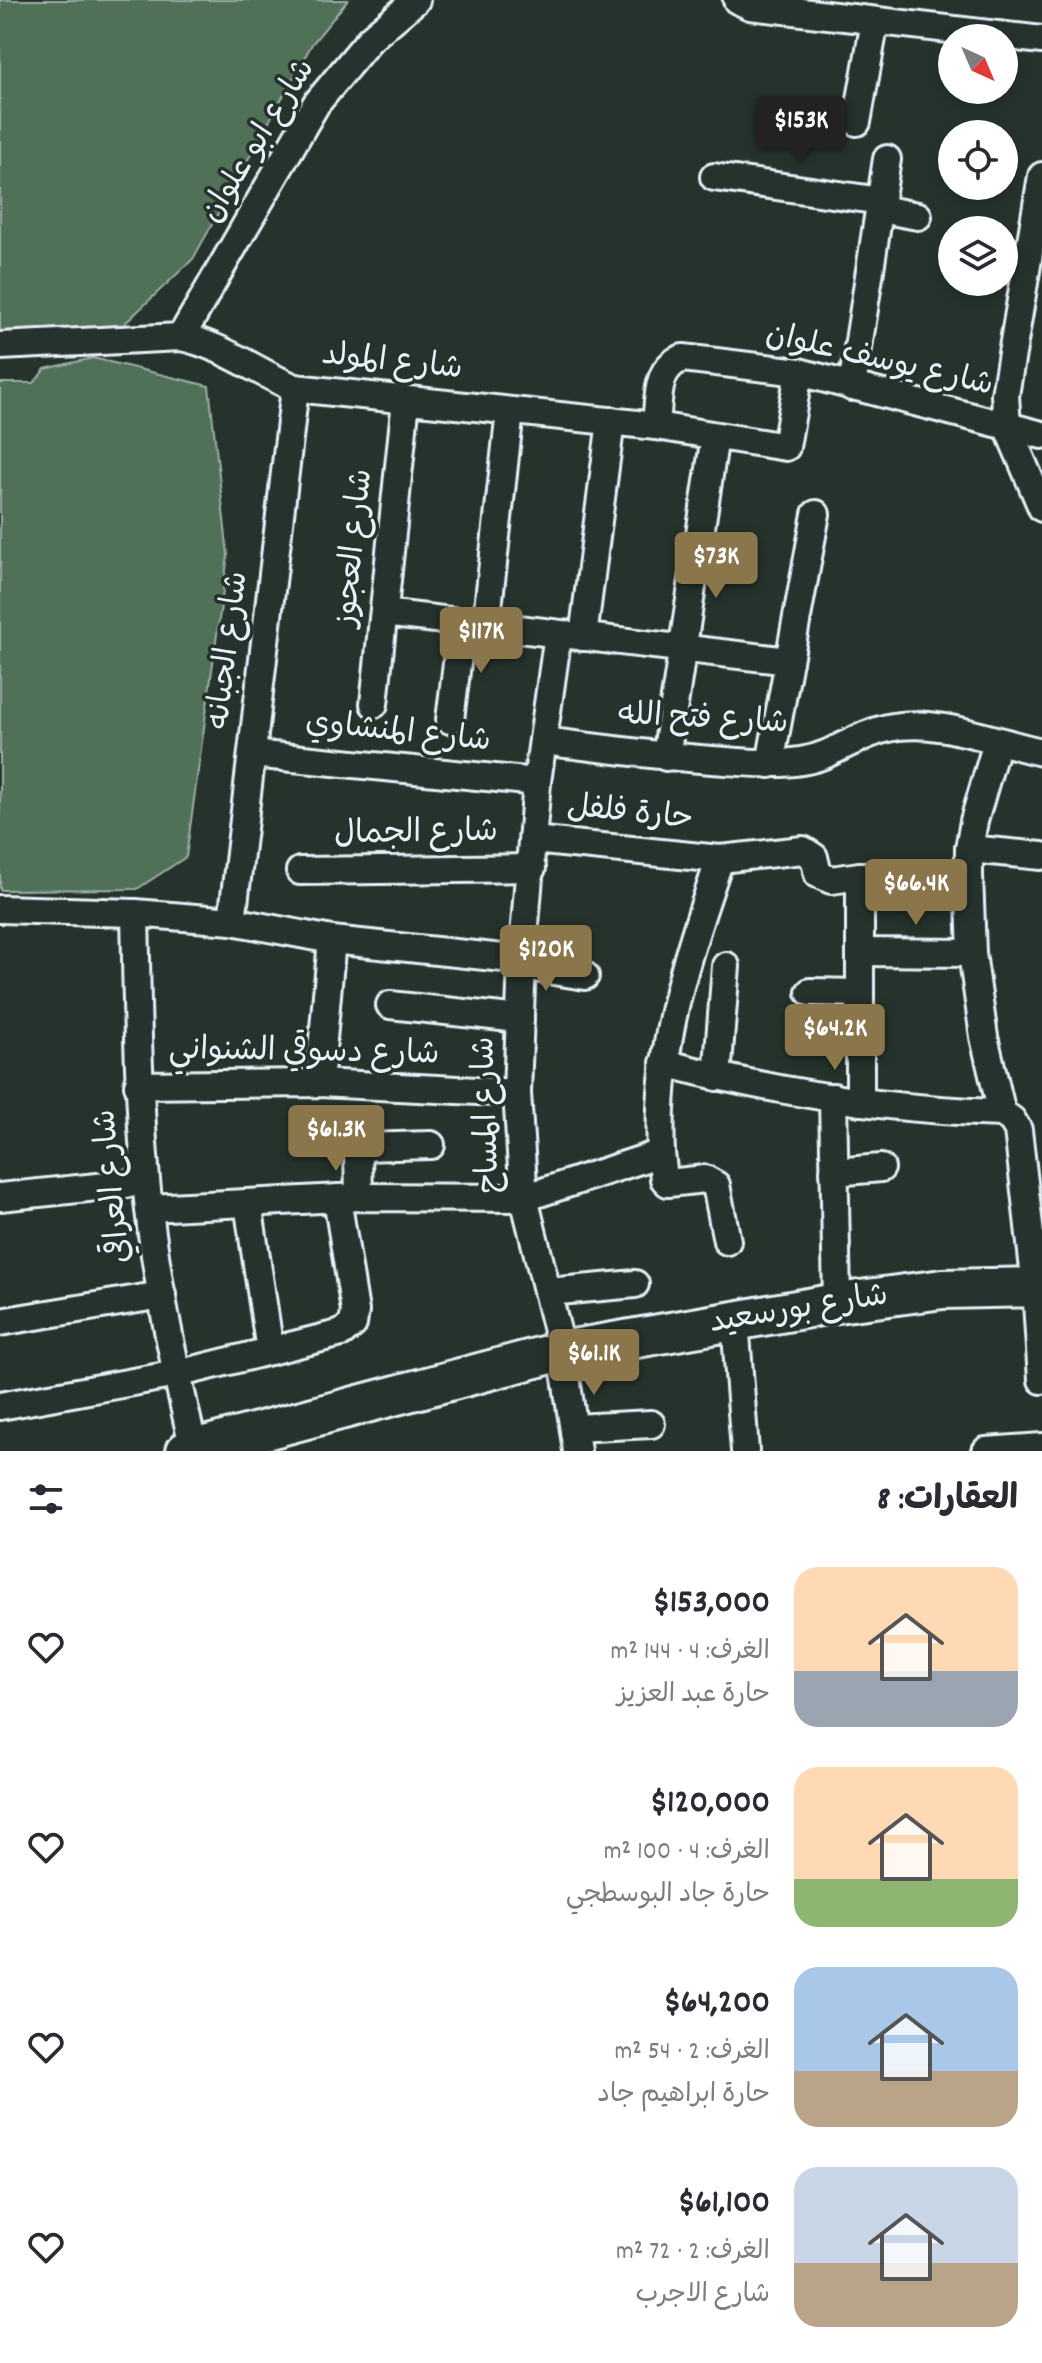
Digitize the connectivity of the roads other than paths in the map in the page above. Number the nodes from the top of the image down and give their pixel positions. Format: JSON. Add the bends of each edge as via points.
{"nodes":[{"id":1,"x":416,"y":0,"type":"edge"},
{"id":2,"x":737,"y":0,"type":"edge"},
{"id":3,"x":875,"y":21,"type":"junction"},
{"id":4,"x":1042,"y":40,"type":"edge"},
{"id":5,"x":857,"y":122,"type":"dead end"},
{"id":6,"x":887,"y":159,"type":"dead end"},
{"id":7,"x":1042,"y":176,"type":"edge"},
{"id":8,"x":714,"y":177,"type":"dead end"},
{"id":9,"x":880,"y":205,"type":"junction"},
{"id":10,"x":918,"y":216,"type":"dead end"},
{"id":11,"x":1033,"y":282,"type":"edge"},
{"id":12,"x":181,"y":337,"type":"junction"},
{"id":13,"x":0,"y":346,"type":"edge"},
{"id":14,"x":799,"y":372,"type":"junction"},
{"id":15,"x":852,"y":387,"type":"junction"},
{"id":16,"x":295,"y":388,"type":"junction"},
{"id":17,"x":406,"y":400,"type":"junction"},
{"id":18,"x":510,"y":411,"type":"junction"},
{"id":19,"x":611,"y":421,"type":"junction"},
{"id":20,"x":656,"y":426,"type":"junction"},
{"id":21,"x":1007,"y":426,"type":"junction"},
{"id":22,"x":1042,"y":435,"type":"edge"},
{"id":23,"x":715,"y":436,"type":"junction"},
{"id":24,"x":1042,"y":508,"type":"edge"},
{"id":25,"x":816,"y":514,"type":"dead end"},
{"id":26,"x":384,"y":613,"type":"junction"},
{"id":27,"x":474,"y":624,"type":"junction"},
{"id":28,"x":570,"y":636,"type":"junction"},
{"id":29,"x":683,"y":649,"type":"junction"},
{"id":30,"x":789,"y":661,"type":"junction"},
{"id":31,"x":374,"y":704,"type":"dead end"},
{"id":32,"x":450,"y":720,"type":"dead end"},
{"id":33,"x":543,"y":741,"type":"junction"},
{"id":34,"x":997,"y":742,"type":"junction"},
{"id":35,"x":1042,"y":752,"type":"edge"},
{"id":36,"x":252,"y":754,"type":"junction"},
{"id":37,"x":666,"y":757,"type":"junction"},
{"id":38,"x":770,"y":764,"type":"junction"},
{"id":39,"x":537,"y":782,"type":"junction"},
{"id":40,"x":533,"y":840,"type":"junction"},
{"id":41,"x":1042,"y":856,"type":"edge"},
{"id":42,"x":720,"y":859,"type":"junction"},
{"id":43,"x":969,"y":862,"type":"junction"},
{"id":44,"x":532,"y":868,"type":"junction"},
{"id":45,"x":300,"y":871,"type":"dead end"},
{"id":46,"x":860,"y":876,"type":"junction"},
{"id":47,"x":0,"y":909,"type":"edge"},
{"id":48,"x":135,"y":913,"type":"junction"},
{"id":49,"x":232,"y":921,"type":"junction"},
{"id":50,"x":332,"y":940,"type":"junction"},
{"id":51,"x":860,"y":952,"type":"junction"},
{"id":52,"x":972,"y":953,"type":"junction"},
{"id":53,"x":522,"y":963,"type":"junction"},
{"id":54,"x":726,"y":966,"type":"dead end"},
{"id":55,"x":585,"y":976,"type":"dead end"},
{"id":56,"x":810,"y":992,"type":"dead end"},
{"id":57,"x":860,"y":993,"type":"junction"},
{"id":58,"x":390,"y":1005,"type":"dead end"},
{"id":59,"x":520,"y":1019,"type":"junction"},
{"id":60,"x":664,"y":1063,"type":"junction"},
{"id":61,"x":717,"y":1077,"type":"junction"},
{"id":62,"x":319,"y":1083,"type":"junction"},
{"id":63,"x":138,"y":1085,"type":"junction"},
{"id":64,"x":517,"y":1093,"type":"junction"},
{"id":65,"x":833,"y":1097,"type":"junction"},
{"id":66,"x":860,"y":1102,"type":"junction"},
{"id":67,"x":1002,"y":1113,"type":"junction"},
{"id":68,"x":431,"y":1145,"type":"dead end"},
{"id":69,"x":661,"y":1153,"type":"junction"},
{"id":70,"x":881,"y":1168,"type":"dead end"},
{"id":71,"x":834,"y":1172,"type":"junction"},
{"id":72,"x":147,"y":1195,"type":"junction"},
{"id":73,"x":0,"y":1197,"type":"edge"},
{"id":74,"x":348,"y":1198,"type":"junction"},
{"id":75,"x":524,"y":1198,"type":"junction"},
{"id":76,"x":248,"y":1203,"type":"junction"},
{"id":77,"x":1035,"y":1206,"type":"edge"},
{"id":78,"x":727,"y":1241,"type":"dead end"},
{"id":79,"x":635,"y":1284,"type":"dead end"},
{"id":80,"x":1039,"y":1287,"type":"edge"},
{"id":81,"x":548,"y":1292,"type":"junction"},
{"id":82,"x":162,"y":1295,"type":"junction"},
{"id":83,"x":837,"y":1303,"type":"junction"},
{"id":84,"x":735,"y":1321,"type":"junction"},
{"id":85,"x":0,"y":1322,"type":"edge"},
{"id":86,"x":270,"y":1351,"type":"junction"},
{"id":87,"x":562,"y":1351,"type":"junction"},
{"id":88,"x":1041,"y":1362,"type":"edge"},
{"id":89,"x":177,"y":1374,"type":"junction"},
{"id":90,"x":0,"y":1406,"type":"edge"},
{"id":91,"x":651,"y":1424,"type":"dead end"},
{"id":92,"x":576,"y":1440,"type":"edge"},
{"id":93,"x":1042,"y":1447,"type":"edge"},
{"id":94,"x":190,"y":1450,"type":"edge"},
{"id":95,"x":745,"y":1451,"type":"edge"},
{"id":96,"x":986,"y":1451,"type":"edge"}],
"edges":[{"from":1,"to":12,"type":"street","name":"شارع ابو علوان","via":[[370,39],[316,104]]},
{"from":2,"to":3,"type":"street"},
{"from":3,"to":4,"type":"street"},
{"from":3,"to":5,"type":"street"},
{"from":6,"to":9,"type":"street"},
{"from":7,"to":11,"type":"street"},
{"from":8,"to":9,"type":"street"},
{"from":9,"to":10,"type":"street"},
{"from":9,"to":15,"type":"street"},
{"from":11,"to":21,"type":"street","via":[[1005,395]]},
{"from":12,"to":13,"type":"street","name":"شارع المولد"},
{"from":12,"to":16,"type":"street","name":"شارع المولد","via":[[204,341]]},
{"from":14,"to":15,"type":"street","name":"شارع يوسف علوان"},
{"from":14,"to":20,"type":"street","name":"شارع يوسف علوان","via":[[676,360],[661,378]]},
{"from":14,"to":23,"type":"street","name":"شارع المولد","via":[[786,447]]},
{"from":15,"to":21,"type":"street","name":"شارع يوسف علوان"},
{"from":16,"to":17,"type":"street","name":"شارع المولد"},
{"from":16,"to":36,"type":"street","name":"شارع الجبانه"},
{"from":17,"to":18,"type":"street","name":"شارع المولد"},
{"from":17,"to":26,"type":"street","name":"شارع العجوز"},
{"from":18,"to":19,"type":"street","name":"شارع المولد"},
{"from":18,"to":27,"type":"street"},
{"from":19,"to":20,"type":"street","name":"شارع المولد"},
{"from":19,"to":28,"type":"street","name":"شارع المساح"},
{"from":20,"to":23,"type":"street","name":"شارع المولد"},
{"from":21,"to":22,"type":"street","name":"شارع يوسف علوان"},
{"from":21,"to":24,"type":"street"},
{"from":23,"to":29,"type":"street"},
{"from":25,"to":30,"type":"street"},
{"from":26,"to":27,"type":"street"},
{"from":26,"to":31,"type":"street","name":"شارع العجوز"},
{"from":27,"to":28,"type":"street"},
{"from":27,"to":32,"type":"street"},
{"from":28,"to":29,"type":"street"},
{"from":28,"to":33,"type":"street","name":"شارع المساح"},
{"from":29,"to":30,"type":"street"},
{"from":29,"to":37,"type":"street"},
{"from":30,"to":38,"type":"street"},
{"from":33,"to":37,"type":"street","name":"شارع فتح الله"},
{"from":33,"to":39,"type":"street","name":"شارع المساح"},
{"from":34,"to":35,"type":"street","name":"شارع فتح الله"},
{"from":34,"to":38,"type":"street","name":"شارع فتح الله","via":[[925,725],[890,727],[825,754]]},
{"from":34,"to":43,"type":"street"},
{"from":36,"to":39,"type":"street","name":"شارع المنشاوي"},
{"from":36,"to":49,"type":"street","name":"شارع الجبانه"},
{"from":37,"to":38,"type":"street","name":"شارع فتح الله"},
{"from":39,"to":40,"type":"street","name":"شارع المساح"},
{"from":40,"to":42,"type":"street","name":"حارة فلفل"},
{"from":40,"to":44,"type":"street","name":"شارع المساح"},
{"from":41,"to":43,"type":"street"},
{"from":42,"to":46,"type":"street","name":"حارة فلفل","via":[[803,850],[814,857],[816,870],[826,879]]},
{"from":42,"to":60,"type":"street","via":[[681,978]]},
{"from":43,"to":46,"type":"street"},
{"from":43,"to":52,"type":"street"},
{"from":44,"to":45,"type":"street","name":"شارع الجمال"},
{"from":44,"to":53,"type":"street","name":"شارع المساح"},
{"from":46,"to":51,"type":"street"},
{"from":47,"to":48,"type":"street"},
{"from":48,"to":49,"type":"street"},
{"from":48,"to":63,"type":"street","name":"شارع العراقي"},
{"from":49,"to":50,"type":"street"},
{"from":50,"to":53,"type":"street"},
{"from":50,"to":62,"type":"street"},
{"from":51,"to":52,"type":"street"},
{"from":51,"to":57,"type":"street"},
{"from":52,"to":67,"type":"street"},
{"from":53,"to":55,"type":"street"},
{"from":53,"to":59,"type":"street","name":"شارع المساح"},
{"from":54,"to":61,"type":"street"},
{"from":56,"to":57,"type":"street"},
{"from":57,"to":66,"type":"street"},
{"from":58,"to":59,"type":"street"},
{"from":59,"to":64,"type":"street","name":"شارع المساح"},
{"from":60,"to":61,"type":"street"},
{"from":60,"to":69,"type":"street","via":[[658,1108]]},
{"from":61,"to":65,"type":"street"},
{"from":62,"to":63,"type":"street","name":"شارع دسوقي الشنواني"},
{"from":62,"to":64,"type":"street","name":"شارع دسوقي الشنواني"},
{"from":63,"to":72,"type":"street","name":"شارع العراقي"},
{"from":64,"to":75,"type":"street","name":"شارع المساح"},
{"from":65,"to":66,"type":"street"},
{"from":65,"to":71,"type":"street"},
{"from":66,"to":67,"type":"street"},
{"from":67,"to":77,"type":"street","via":[[1018,1130]]},
{"from":68,"to":74,"type":"street","via":[[361,1147]]},
{"from":69,"to":75,"type":"street"},
{"from":69,"to":78,"type":"street","via":[[668,1183],[705,1179],[716,1185]]},
{"from":70,"to":71,"type":"street"},
{"from":71,"to":83,"type":"street"},
{"from":72,"to":73,"type":"street"},
{"from":72,"to":76,"type":"street"},
{"from":72,"to":82,"type":"street","name":"شارع العراقي"},
{"from":74,"to":75,"type":"street"},
{"from":74,"to":76,"type":"street"},
{"from":74,"to":86,"type":"street","via":[[353,1324],[342,1333]]},
{"from":75,"to":81,"type":"street","name":"شارع المساح"},
{"from":76,"to":86,"type":"street"},
{"from":77,"to":80,"type":"street"},
{"from":79,"to":81,"type":"street"},
{"from":80,"to":83,"type":"street","name":"شارع بورسعيد","via":[[943,1289]]},
{"from":80,"to":88,"type":"street"},
{"from":81,"to":87,"type":"street","name":"شارع المساح"},
{"from":82,"to":85,"type":"street"},
{"from":82,"to":89,"type":"street","name":"شارع العراقي"},
{"from":83,"to":84,"type":"street","name":"شارع بورسعيد"},
{"from":84,"to":87,"type":"street","name":"شارع بورسعيد"},
{"from":84,"to":95,"type":"street"},
{"from":86,"to":89,"type":"street"},
{"from":87,"to":92,"type":"street","name":"شارع المساح"},
{"from":87,"to":94,"type":"street","name":"شارع بورسعيد"},
{"from":89,"to":90,"type":"street"},
{"from":89,"to":94,"type":"street","name":"شارع العراقي"},
{"from":91,"to":92,"type":"street"},
{"from":93,"to":96,"type":"street"}]}
